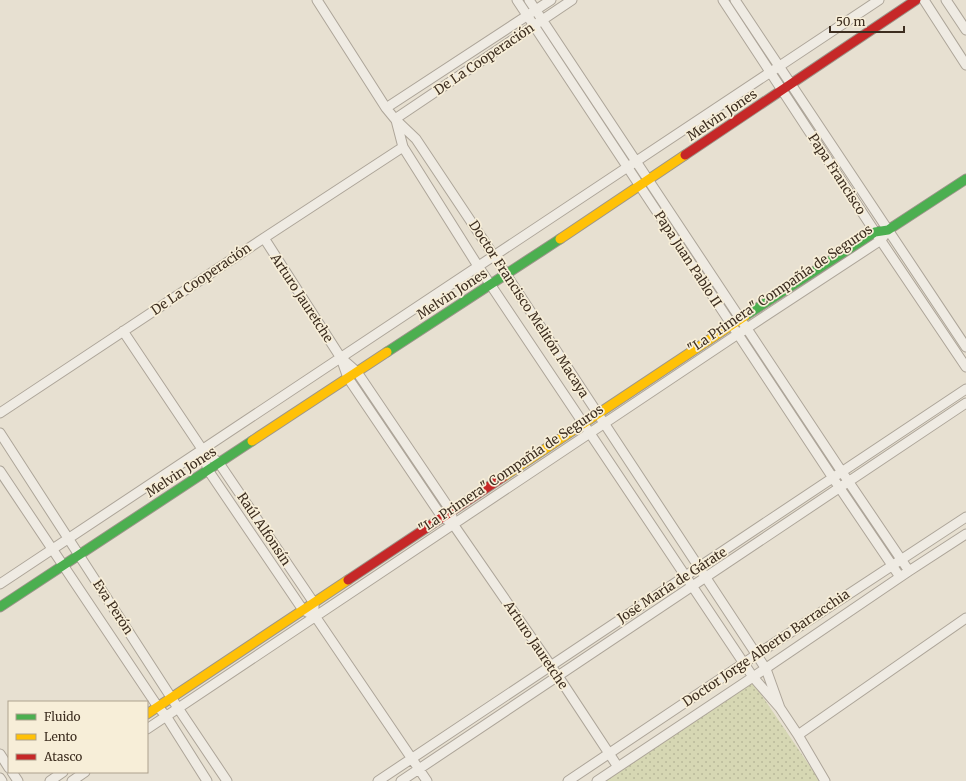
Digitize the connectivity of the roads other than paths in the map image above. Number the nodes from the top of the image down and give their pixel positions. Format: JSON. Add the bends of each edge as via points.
{"nodes":[{"id":1,"x":317,"y":0,"type":"edge"},
{"id":2,"x":517,"y":0,"type":"edge"},
{"id":3,"x":529,"y":0,"type":"edge"},
{"id":4,"x":551,"y":0,"type":"edge"},
{"id":5,"x":572,"y":0,"type":"edge"},
{"id":6,"x":723,"y":0,"type":"edge"},
{"id":7,"x":735,"y":0,"type":"edge"},
{"id":8,"x":879,"y":0,"type":"edge"},
{"id":9,"x":916,"y":0,"type":"edge"},
{"id":10,"x":924,"y":0,"type":"edge"},
{"id":11,"x":946,"y":0,"type":"edge"},
{"id":12,"x":536,"y":10,"type":"junction"},
{"id":13,"x":528,"y":16,"type":"junction"},
{"id":14,"x":542,"y":20,"type":"junction"},
{"id":15,"x":534,"y":26,"type":"junction"},
{"id":16,"x":966,"y":30,"type":"edge"},
{"id":17,"x":966,"y":65,"type":"edge"},
{"id":18,"x":779,"y":66,"type":"junction"},
{"id":19,"x":770,"y":72,"type":"junction"},
{"id":20,"x":791,"y":84,"type":"junction"},
{"id":21,"x":783,"y":90,"type":"junction"},
{"id":22,"x":386,"y":108,"type":"junction"},
{"id":23,"x":395,"y":119,"type":"junction"},
{"id":24,"x":403,"y":146,"type":"junction"},
{"id":25,"x":636,"y":161,"type":"junction"},
{"id":26,"x":627,"y":167,"type":"junction"},
{"id":27,"x":966,"y":179,"type":"edge"},
{"id":28,"x":648,"y":180,"type":"junction"},
{"id":29,"x":640,"y":186,"type":"junction"},
{"id":30,"x":888,"y":230,"type":"junction"},
{"id":31,"x":875,"y":232,"type":"junction"},
{"id":32,"x":264,"y":238,"type":"junction"},
{"id":33,"x":881,"y":240,"type":"junction"},
{"id":34,"x":494,"y":256,"type":"junction"},
{"id":35,"x":478,"y":266,"type":"junction"},
{"id":36,"x":507,"y":274,"type":"junction"},
{"id":37,"x":490,"y":285,"type":"junction"},
{"id":38,"x":740,"y":319,"type":"junction"},
{"id":39,"x":732,"y":325,"type":"junction"},
{"id":40,"x":746,"y":328,"type":"junction"},
{"id":41,"x":123,"y":331,"type":"junction"},
{"id":42,"x":738,"y":334,"type":"junction"},
{"id":43,"x":966,"y":347,"type":"edge"},
{"id":44,"x":341,"y":358,"type":"junction"},
{"id":45,"x":966,"y":367,"type":"edge"},
{"id":46,"x":357,"y":372,"type":"junction"},
{"id":47,"x":348,"y":378,"type":"junction"},
{"id":48,"x":966,"y":390,"type":"edge"},
{"id":49,"x":966,"y":403,"type":"edge"},
{"id":50,"x":0,"y":413,"type":"edge"},
{"id":51,"x":598,"y":414,"type":"junction"},
{"id":52,"x":604,"y":423,"type":"junction"},
{"id":53,"x":583,"y":424,"type":"junction"},
{"id":54,"x":0,"y":433,"type":"edge"},
{"id":55,"x":589,"y":433,"type":"junction"},
{"id":56,"x":202,"y":449,"type":"junction"},
{"id":57,"x":219,"y":463,"type":"junction"},
{"id":58,"x":208,"y":470,"type":"junction"},
{"id":59,"x":0,"y":471,"type":"edge"},
{"id":60,"x":842,"y":472,"type":"junction"},
{"id":61,"x":833,"y":478,"type":"junction"},
{"id":62,"x":848,"y":482,"type":"junction"},
{"id":63,"x":839,"y":488,"type":"junction"},
{"id":64,"x":451,"y":511,"type":"junction"},
{"id":65,"x":442,"y":517,"type":"junction"},
{"id":66,"x":966,"y":517,"type":"edge"},
{"id":67,"x":453,"y":524,"type":"junction"},
{"id":68,"x":966,"y":534,"type":"edge"},
{"id":69,"x":68,"y":538,"type":"junction"},
{"id":70,"x":52,"y":549,"type":"junction"},
{"id":71,"x":79,"y":554,"type":"junction"},
{"id":72,"x":901,"y":559,"type":"junction"},
{"id":73,"x":62,"y":565,"type":"junction"},
{"id":74,"x":892,"y":565,"type":"junction"},
{"id":75,"x":698,"y":568,"type":"junction"},
{"id":76,"x":909,"y":571,"type":"junction"},
{"id":77,"x":685,"y":576,"type":"junction"},
{"id":78,"x":900,"y":577,"type":"junction"},
{"id":79,"x":705,"y":578,"type":"junction"},
{"id":80,"x":0,"y":584,"type":"edge"},
{"id":81,"x":692,"y":587,"type":"junction"},
{"id":82,"x":314,"y":603,"type":"junction"},
{"id":83,"x":0,"y":607,"type":"edge"},
{"id":84,"x":304,"y":610,"type":"junction"},
{"id":85,"x":315,"y":616,"type":"junction"},
{"id":86,"x":966,"y":618,"type":"edge"},
{"id":87,"x":756,"y":655,"type":"junction"},
{"id":88,"x":744,"y":663,"type":"junction"},
{"id":89,"x":550,"y":665,"type":"junction"},
{"id":90,"x":766,"y":669,"type":"junction"},
{"id":91,"x":558,"y":676,"type":"junction"},
{"id":92,"x":753,"y":677,"type":"junction"},
{"id":93,"x":172,"y":698,"type":"junction"},
{"id":94,"x":158,"y":707,"type":"junction"},
{"id":95,"x":178,"y":708,"type":"junction"},
{"id":96,"x":780,"y":708,"type":"junction"},
{"id":97,"x":148,"y":713,"type":"edge"},
{"id":98,"x":166,"y":716,"type":"junction"},
{"id":99,"x":148,"y":728,"type":"edge"},
{"id":100,"x":798,"y":736,"type":"junction"},
{"id":101,"x":608,"y":753,"type":"junction"},
{"id":102,"x":0,"y":754,"type":"edge"},
{"id":103,"x":411,"y":759,"type":"junction"},
{"id":104,"x":8,"y":766,"type":"edge"},
{"id":105,"x":618,"y":767,"type":"junction"},
{"id":106,"x":419,"y":769,"type":"junction"},
{"id":107,"x":62,"y":773,"type":"edge"},
{"id":108,"x":84,"y":773,"type":"edge"},
{"id":109,"x":0,"y":778,"type":"edge"},
{"id":110,"x":2,"y":781,"type":"edge"},
{"id":111,"x":50,"y":781,"type":"edge"},
{"id":112,"x":72,"y":781,"type":"edge"},
{"id":113,"x":207,"y":781,"type":"edge"},
{"id":114,"x":227,"y":781,"type":"edge"},
{"id":115,"x":378,"y":781,"type":"edge"},
{"id":116,"x":400,"y":781,"type":"edge"},
{"id":117,"x":427,"y":781,"type":"edge"},
{"id":118,"x":568,"y":781,"type":"edge"},
{"id":119,"x":597,"y":781,"type":"edge"},
{"id":120,"x":825,"y":781,"type":"edge"}],
"edges":[{"from":1,"to":22,"type":"street","name":"Doctor Francisco Melitón Macaya"},
{"from":2,"to":13,"type":"street","name":"Papa Juan Pablo II"},
{"from":3,"to":12,"type":"street","name":"Papa Juan Pablo II"},
{"from":4,"to":12,"type":"street","name":"De La Cooperación"},
{"from":5,"to":14,"type":"street","name":"De La Cooperación"},
{"from":6,"to":19,"type":"street","name":"Papa Francisco"},
{"from":7,"to":18,"type":"street","name":"Papa Francisco"},
{"from":8,"to":18,"type":"street","name":"Melvin Jones"},
{"from":9,"to":20,"type":"street","name":"Melvin Jones"},
{"from":10,"to":17,"type":"street"},
{"from":11,"to":16,"type":"street"},
{"from":12,"to":13,"type":"street","name":"De La Cooperación"},
{"from":12,"to":14,"type":"street","name":"Papa Juan Pablo II"},
{"from":13,"to":15,"type":"street","name":"Papa Juan Pablo II"},
{"from":13,"to":22,"type":"street","name":"De La Cooperación"},
{"from":14,"to":15,"type":"street","name":"De La Cooperación"},
{"from":14,"to":25,"type":"street","name":"Papa Juan Pablo II"},
{"from":15,"to":23,"type":"street","name":"De La Cooperación"},
{"from":15,"to":26,"type":"street","name":"Papa Juan Pablo II"},
{"from":18,"to":19,"type":"street","name":"Melvin Jones"},
{"from":18,"to":20,"type":"street","name":"Papa Francisco"},
{"from":19,"to":21,"type":"street","name":"Papa Francisco"},
{"from":19,"to":25,"type":"street","name":"Melvin Jones"},
{"from":20,"to":21,"type":"street","name":"Melvin Jones"},
{"from":20,"to":30,"type":"street","name":"Papa Francisco"},
{"from":21,"to":28,"type":"street","name":"Melvin Jones"},
{"from":21,"to":31,"type":"street","name":"Papa Francisco"},
{"from":22,"to":23,"type":"street","name":"Doctor Francisco Melitón Macaya"},
{"from":23,"to":24,"type":"street","name":"Doctor Francisco Melitón Macaya"},
{"from":23,"to":34,"type":"street","name":"Doctor Francisco Melitón Macaya","via":[[416,139]]},
{"from":24,"to":32,"type":"street","name":"De La Cooperación"},
{"from":24,"to":35,"type":"street","name":"Doctor Francisco Melitón Macaya"},
{"from":25,"to":26,"type":"street","name":"Melvin Jones"},
{"from":25,"to":28,"type":"street","name":"Papa Juan Pablo II"},
{"from":26,"to":29,"type":"street","name":"Papa Juan Pablo II"},
{"from":26,"to":34,"type":"street","name":"Melvin Jones"},
{"from":27,"to":30,"type":"street","name":"\"La Primera\" Compañía de Seguros"},
{"from":28,"to":29,"type":"street","name":"Melvin Jones"},
{"from":28,"to":38,"type":"street","name":"Papa Juan Pablo II"},
{"from":29,"to":36,"type":"street","name":"Melvin Jones"},
{"from":29,"to":39,"type":"street","name":"Papa Juan Pablo II"},
{"from":30,"to":31,"type":"street","name":"\"La Primera\" Compañía de Seguros"},
{"from":30,"to":33,"type":"street","name":"\"La Primera\" Compañía de Seguros"},
{"from":30,"to":43,"type":"street","name":"Papa Francisco"},
{"from":31,"to":33,"type":"street","name":"Papa Francisco"},
{"from":31,"to":38,"type":"street","name":"\"La Primera\" Compañía de Seguros"},
{"from":32,"to":41,"type":"street","name":"De La Cooperación"},
{"from":32,"to":44,"type":"street","name":"Arturo Jauretche"},
{"from":33,"to":40,"type":"street","name":"\"La Primera\" Compañía de Seguros"},
{"from":33,"to":45,"type":"street","name":"Papa Francisco"},
{"from":34,"to":35,"type":"street","name":"Melvin Jones"},
{"from":34,"to":36,"type":"street","name":"Doctor Francisco Melitón Macaya"},
{"from":35,"to":37,"type":"street","name":"Doctor Francisco Melitón Macaya"},
{"from":35,"to":44,"type":"street","name":"Melvin Jones"},
{"from":36,"to":37,"type":"street","name":"Melvin Jones"},
{"from":36,"to":51,"type":"street","name":"Doctor Francisco Melitón Macaya"},
{"from":37,"to":46,"type":"street","name":"Melvin Jones"},
{"from":37,"to":53,"type":"street","name":"Doctor Francisco Melitón Macaya"},
{"from":38,"to":39,"type":"street","name":"\"La Primera\" Compañía de Seguros"},
{"from":38,"to":40,"type":"street","name":"Papa Juan Pablo II"},
{"from":39,"to":42,"type":"street","name":"Papa Juan Pablo II"},
{"from":39,"to":51,"type":"street","name":"\"La Primera\" Compañía de Seguros"},
{"from":40,"to":42,"type":"street","name":"\"La Primera\" Compañía de Seguros"},
{"from":40,"to":60,"type":"street","name":"Papa Juan Pablo II"},
{"from":41,"to":50,"type":"street","name":"De La Cooperación"},
{"from":41,"to":56,"type":"street","name":"Raúl Alfonsín"},
{"from":42,"to":52,"type":"street","name":"\"La Primera\" Compañía de Seguros"},
{"from":42,"to":61,"type":"street","name":"Papa Juan Pablo II"},
{"from":44,"to":46,"type":"street","name":"Arturo Jauretche"},
{"from":44,"to":47,"type":"street","name":"Arturo Jauretche"},
{"from":44,"to":56,"type":"street","name":"Melvin Jones"},
{"from":46,"to":47,"type":"street","name":"Melvin Jones"},
{"from":46,"to":64,"type":"street","name":"Arturo Jauretche"},
{"from":47,"to":57,"type":"street","name":"Melvin Jones"},
{"from":47,"to":65,"type":"street","name":"Arturo Jauretche"},
{"from":48,"to":60,"type":"street","name":"José María de Gárate"},
{"from":49,"to":62,"type":"street","name":"José María de Gárate"},
{"from":51,"to":52,"type":"street","name":"Doctor Francisco Melitón Macaya"},
{"from":51,"to":53,"type":"street","name":"\"La Primera\" Compañía de Seguros"},
{"from":52,"to":55,"type":"street","name":"\"La Primera\" Compañía de Seguros"},
{"from":52,"to":75,"type":"street","name":"Doctor Francisco Melitón Macaya"},
{"from":53,"to":55,"type":"street","name":"Doctor Francisco Melitón Macaya"},
{"from":53,"to":64,"type":"street","name":"\"La Primera\" Compañía de Seguros"},
{"from":54,"to":69,"type":"street","name":"Eva Perón"},
{"from":55,"to":67,"type":"street","name":"\"La Primera\" Compañía de Seguros"},
{"from":55,"to":77,"type":"street","name":"Doctor Francisco Melitón Macaya"},
{"from":56,"to":57,"type":"street","name":"Raúl Alfonsín"},
{"from":56,"to":58,"type":"street","name":"Raúl Alfonsín"},
{"from":56,"to":69,"type":"street","name":"Melvin Jones"},
{"from":57,"to":58,"type":"street","name":"Melvin Jones"},
{"from":57,"to":82,"type":"street","name":"Raúl Alfonsín"},
{"from":58,"to":71,"type":"street","name":"Melvin Jones"},
{"from":58,"to":84,"type":"street","name":"Raúl Alfonsín"},
{"from":59,"to":70,"type":"street","name":"Eva Perón"},
{"from":60,"to":61,"type":"street","name":"José María de Gárate"},
{"from":60,"to":62,"type":"street","name":"Papa Juan Pablo II"},
{"from":61,"to":63,"type":"street","name":"Papa Juan Pablo II"},
{"from":61,"to":75,"type":"street","name":"José María de Gárate"},
{"from":62,"to":63,"type":"street","name":"José María de Gárate"},
{"from":62,"to":72,"type":"street","name":"Papa Juan Pablo II"},
{"from":63,"to":74,"type":"street","name":"Papa Juan Pablo II"},
{"from":63,"to":79,"type":"street","name":"José María de Gárate"},
{"from":64,"to":65,"type":"street","name":"\"La Primera\" Compañía de Seguros"},
{"from":64,"to":67,"type":"street","name":"Arturo Jauretche"},
{"from":65,"to":67,"type":"street","name":"Arturo Jauretche"},
{"from":65,"to":82,"type":"street","name":"\"La Primera\" Compañía de Seguros"},
{"from":66,"to":72,"type":"street","name":"Doctor Jorge Alberto Barracchia"},
{"from":67,"to":85,"type":"street","name":"\"La Primera\" Compañía de Seguros"},
{"from":67,"to":89,"type":"street","name":"Arturo Jauretche"},
{"from":68,"to":76,"type":"street","name":"Doctor Jorge Alberto Barracchia"},
{"from":69,"to":70,"type":"street","name":"Melvin Jones"},
{"from":69,"to":71,"type":"street","name":"Eva Perón"},
{"from":70,"to":73,"type":"street","name":"Eva Perón"},
{"from":70,"to":80,"type":"street","name":"Melvin Jones"},
{"from":71,"to":73,"type":"street","name":"Melvin Jones"},
{"from":71,"to":93,"type":"street","name":"Eva Perón"},
{"from":72,"to":74,"type":"street","name":"Doctor Jorge Alberto Barracchia"},
{"from":72,"to":76,"type":"street","name":"Papa Juan Pablo II"},
{"from":73,"to":83,"type":"street","name":"Melvin Jones"},
{"from":73,"to":94,"type":"street","name":"Eva Perón"},
{"from":74,"to":78,"type":"street","name":"Papa Juan Pablo II"},
{"from":74,"to":87,"type":"street","name":"Doctor Jorge Alberto Barracchia"},
{"from":75,"to":77,"type":"street","name":"José María de Gárate"},
{"from":75,"to":79,"type":"street","name":"Doctor Francisco Melitón Macaya"},
{"from":76,"to":78,"type":"street","name":"Doctor Jorge Alberto Barracchia"},
{"from":77,"to":81,"type":"street","name":"Doctor Francisco Melitón Macaya"},
{"from":77,"to":89,"type":"street","name":"José María de Gárate"},
{"from":78,"to":90,"type":"street","name":"Doctor Jorge Alberto Barracchia"},
{"from":79,"to":81,"type":"street","name":"José María de Gárate"},
{"from":79,"to":87,"type":"street","name":"Doctor Francisco Melitón Macaya"},
{"from":81,"to":88,"type":"street","name":"Doctor Francisco Melitón Macaya"},
{"from":81,"to":91,"type":"street","name":"José María de Gárate"},
{"from":82,"to":84,"type":"street","name":"\"La Primera\" Compañía de Seguros"},
{"from":82,"to":85,"type":"street","name":"Raúl Alfonsín"},
{"from":84,"to":85,"type":"street","name":"Raúl Alfonsín"},
{"from":84,"to":93,"type":"street","name":"\"La Primera\" Compañía de Seguros"},
{"from":85,"to":95,"type":"street","name":"\"La Primera\" Compañía de Seguros"},
{"from":85,"to":103,"type":"street","name":"Raúl Alfonsín"},
{"from":86,"to":100,"type":"street"},
{"from":87,"to":88,"type":"street","name":"Doctor Jorge Alberto Barracchia"},
{"from":87,"to":90,"type":"street","name":"Doctor Francisco Melitón Macaya"},
{"from":88,"to":92,"type":"street","name":"Doctor Francisco Melitón Macaya"},
{"from":88,"to":101,"type":"street","name":"Doctor Jorge Alberto Barracchia"},
{"from":89,"to":91,"type":"street","name":"Arturo Jauretche"},
{"from":89,"to":103,"type":"street","name":"José María de Gárate"},
{"from":90,"to":92,"type":"street","name":"Doctor Jorge Alberto Barracchia"},
{"from":90,"to":96,"type":"street","name":"Doctor Francisco Melitón Macaya"},
{"from":91,"to":101,"type":"street","name":"Arturo Jauretche"},
{"from":91,"to":106,"type":"street","name":"José María de Gárate"},
{"from":92,"to":96,"type":"street","name":"Doctor Francisco Melitón Macaya"},
{"from":92,"to":105,"type":"street","name":"Doctor Jorge Alberto Barracchia"},
{"from":93,"to":94,"type":"street","name":"\"La Primera\" Compañía de Seguros"},
{"from":93,"to":95,"type":"street","name":"Eva Perón"},
{"from":94,"to":97,"type":"street","name":"\"La Primera\" Compañía de Seguros"},
{"from":94,"to":98,"type":"street","name":"Eva Perón"},
{"from":95,"to":98,"type":"street","name":"\"La Primera\" Compañía de Seguros"},
{"from":95,"to":114,"type":"street","name":"Eva Perón"},
{"from":96,"to":100,"type":"street","name":"Doctor Francisco Melitón Macaya"},
{"from":98,"to":99,"type":"street","name":"\"La Primera\" Compañía de Seguros"},
{"from":98,"to":113,"type":"street","name":"Eva Perón"},
{"from":100,"to":120,"type":"street","name":"Doctor Francisco Melitón Macaya"},
{"from":101,"to":105,"type":"street","name":"Arturo Jauretche"},
{"from":101,"to":118,"type":"street","name":"Doctor Jorge Alberto Barracchia"},
{"from":102,"to":104,"type":"street"},
{"from":103,"to":106,"type":"street","name":"Raúl Alfonsín"},
{"from":103,"to":115,"type":"street","name":"José María de Gárate"},
{"from":105,"to":119,"type":"street","name":"Doctor Jorge Alberto Barracchia"},
{"from":106,"to":116,"type":"street","name":"José María de Gárate"},
{"from":106,"to":117,"type":"street","name":"Raúl Alfonsín"},
{"from":107,"to":111,"type":"street"},
{"from":108,"to":112,"type":"street"},
{"from":109,"to":110,"type":"street"}]}
